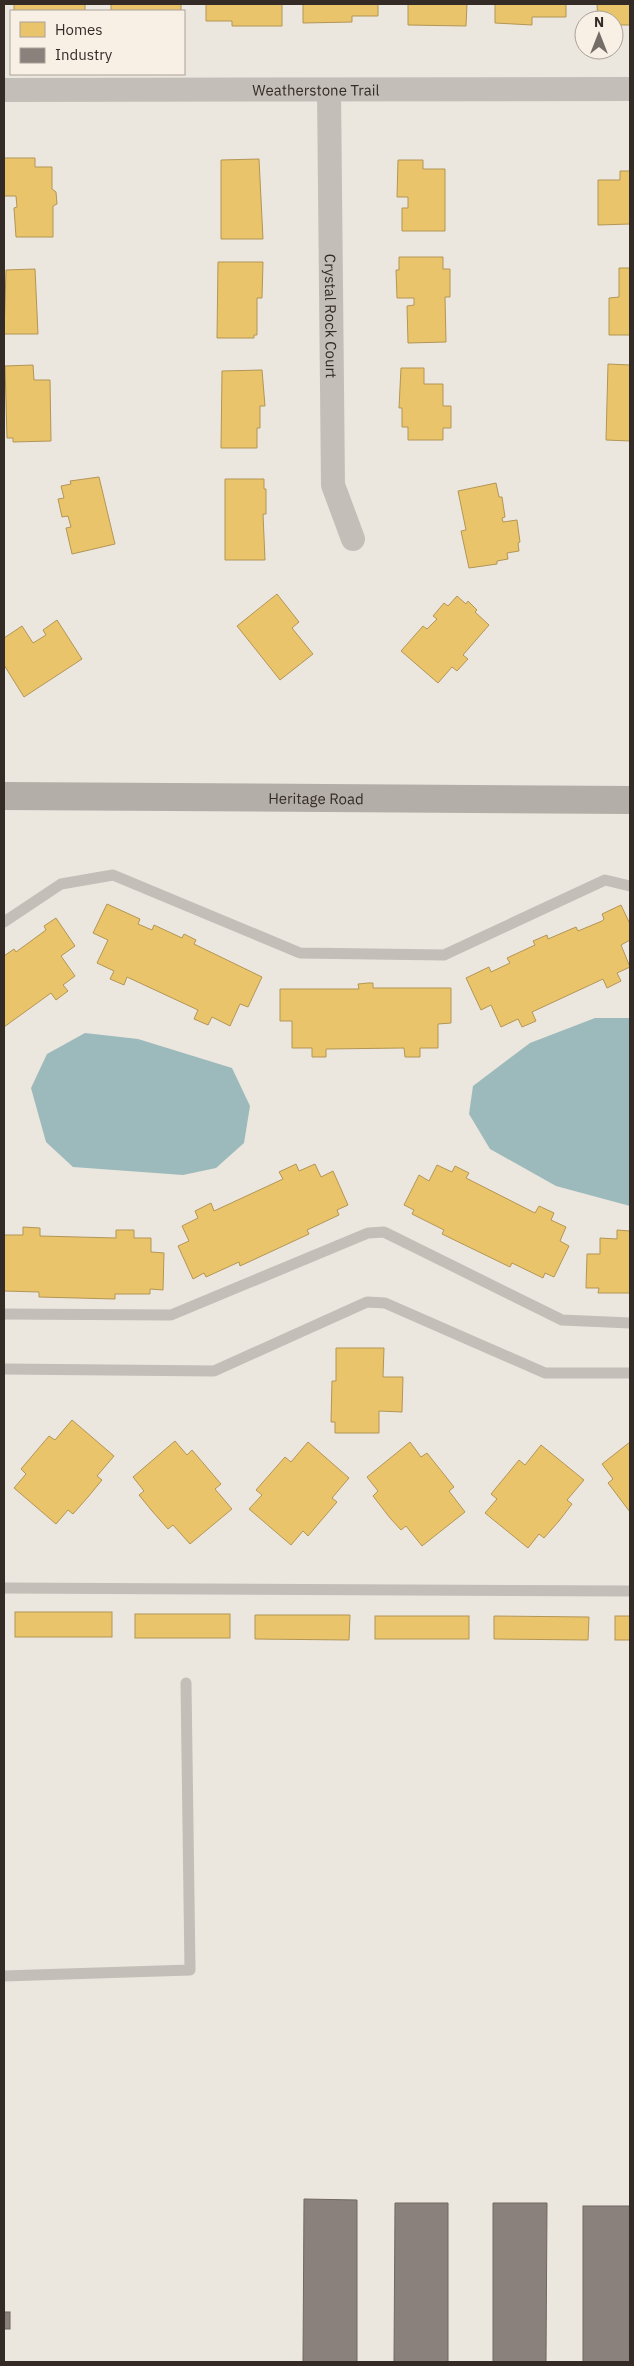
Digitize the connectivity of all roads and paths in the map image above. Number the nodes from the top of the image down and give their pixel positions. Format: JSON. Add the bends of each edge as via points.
{"nodes":[{"id":1,"x":630,"y":89,"type":"edge"},
{"id":2,"x":4,"y":90,"type":"edge"},
{"id":3,"x":328,"y":90,"type":"junction"},
{"id":4,"x":353,"y":539,"type":"dead end"},
{"id":5,"x":4,"y":796,"type":"edge"},
{"id":6,"x":630,"y":800,"type":"edge"},
{"id":7,"x":630,"y":886,"type":"edge"},
{"id":8,"x":4,"y":922,"type":"edge"},
{"id":9,"x":4,"y":1314,"type":"edge"},
{"id":10,"x":630,"y":1323,"type":"edge"},
{"id":11,"x":4,"y":1369,"type":"edge"},
{"id":12,"x":630,"y":1373,"type":"edge"},
{"id":13,"x":4,"y":1588,"type":"edge"},
{"id":14,"x":630,"y":1591,"type":"edge"},
{"id":15,"x":186,"y":1683,"type":"dead end"},
{"id":16,"x":4,"y":1976,"type":"edge"}],
"edges":[{"from":1,"to":3,"type":"street","name":"Weatherstone Trail"},
{"from":2,"to":3,"type":"street","name":"Weatherstone Trail"},
{"from":3,"to":4,"type":"street","name":"Crystal Rock Court","via":[[333,485]]},
{"from":5,"to":6,"type":"main road","name":"Heritage Road"},
{"from":7,"to":8,"type":"lane","via":[[605,880],[444,955],[300,954],[113,875],[61,884]]},
{"from":9,"to":10,"type":"lane","via":[[171,1315],[368,1233],[384,1232],[562,1320]]},
{"from":11,"to":12,"type":"lane","via":[[214,1371],[367,1302],[385,1303],[545,1373]]},
{"from":13,"to":14,"type":"lane"},
{"from":15,"to":16,"type":"lane","via":[[190,1970]]}]}
